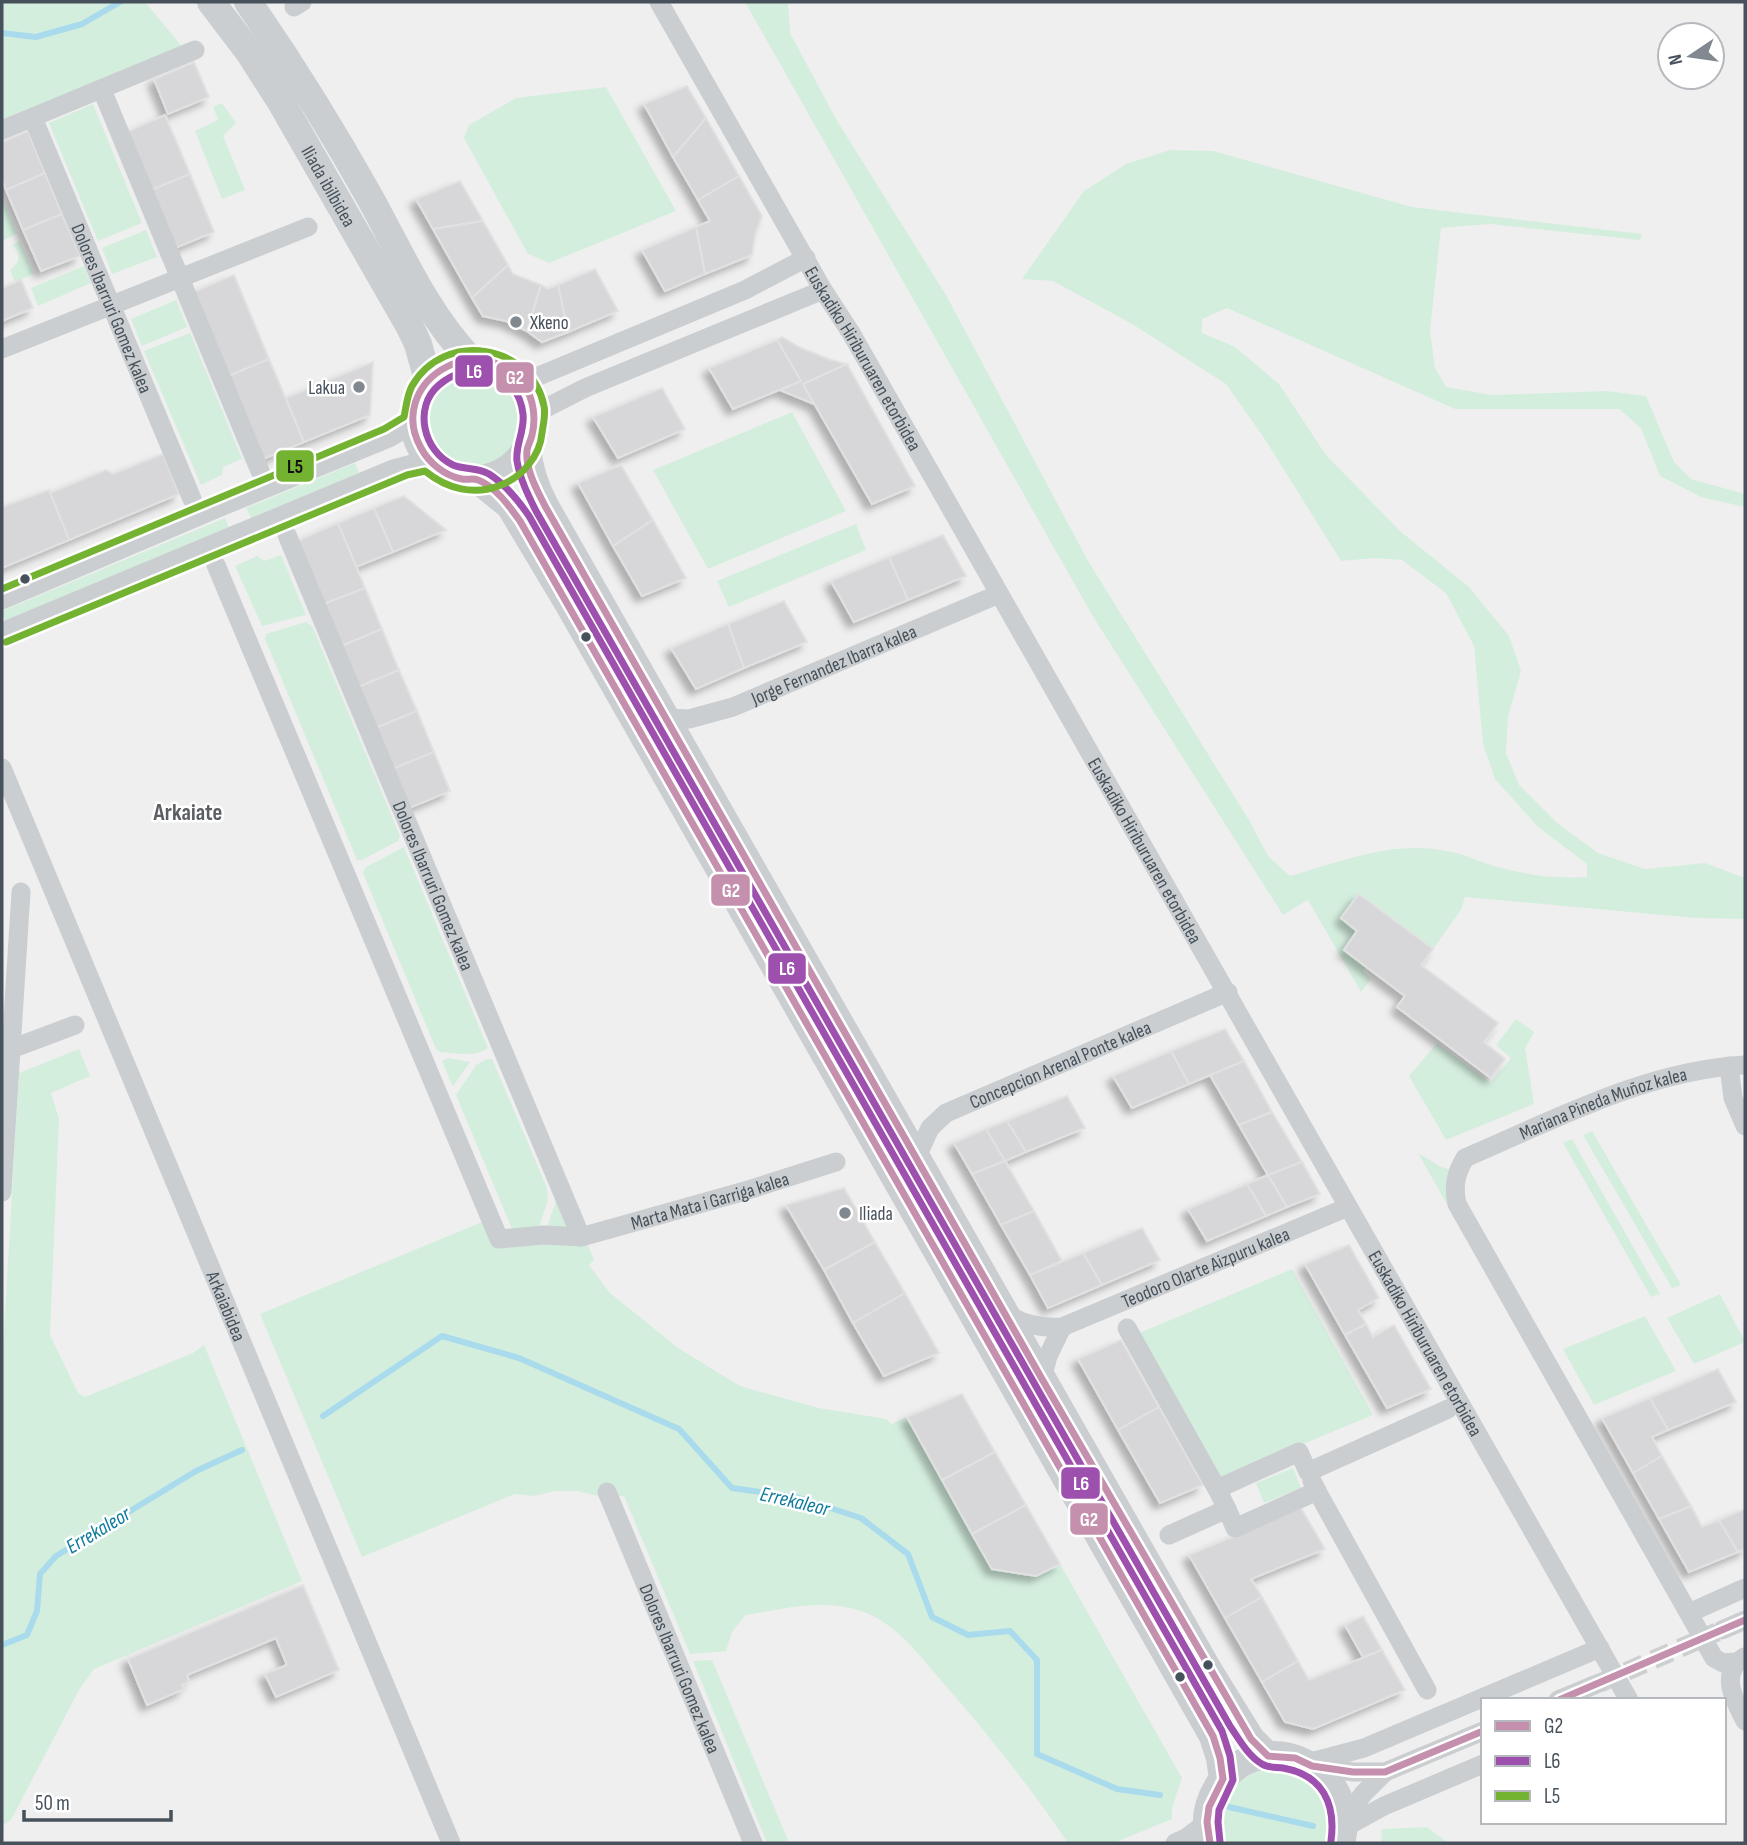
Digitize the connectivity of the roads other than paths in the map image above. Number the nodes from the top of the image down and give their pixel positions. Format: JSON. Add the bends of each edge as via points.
{"nodes":[{"id":1,"x":248,"y":2,"type":"edge"},
{"id":2,"x":659,"y":2,"type":"edge"},
{"id":3,"x":216,"y":9,"type":"edge"},
{"id":4,"x":195,"y":50,"type":"dead end"},
{"id":5,"x":102,"y":90,"type":"junction"},
{"id":6,"x":33,"y":118,"type":"junction"},
{"id":7,"x":2,"y":130,"type":"edge"},
{"id":8,"x":308,"y":227,"type":"dead end"},
{"id":9,"x":806,"y":258,"type":"junction"},
{"id":10,"x":180,"y":278,"type":"junction"},
{"id":11,"x":823,"y":290,"type":"junction"},
{"id":12,"x":111,"y":305,"type":"junction"},
{"id":13,"x":2,"y":349,"type":"edge"},
{"id":14,"x":470,"y":359,"type":"junction"},
{"id":15,"x":428,"y":380,"type":"junction"},
{"id":16,"x":522,"y":383,"type":"junction"},
{"id":17,"x":534,"y":414,"type":"junction"},
{"id":18,"x":413,"y":424,"type":"junction"},
{"id":19,"x":527,"y":448,"type":"junction"},
{"id":20,"x":428,"y":460,"type":"junction"},
{"id":21,"x":260,"y":471,"type":"dead end"},
{"id":22,"x":478,"y":480,"type":"junction"},
{"id":23,"x":192,"y":499,"type":"dead end"},
{"id":24,"x":288,"y":536,"type":"dead end"},
{"id":25,"x":216,"y":565,"type":"dead end"},
{"id":26,"x":999,"y":594,"type":"junction"},
{"id":27,"x":2,"y":600,"type":"edge"},
{"id":28,"x":2,"y":632,"type":"edge"},
{"id":29,"x":666,"y":718,"type":"junction"},
{"id":30,"x":2,"y":768,"type":"edge"},
{"id":31,"x":21,"y":891,"type":"dead end"},
{"id":32,"x":1228,"y":992,"type":"junction"},
{"id":33,"x":75,"y":1025,"type":"dead end"},
{"id":34,"x":7,"y":1048,"type":"edge"},
{"id":35,"x":1737,"y":1065,"type":"edge"},
{"id":36,"x":1745,"y":1126,"type":"edge"},
{"id":37,"x":916,"y":1159,"type":"junction"},
{"id":38,"x":836,"y":1162,"type":"dead end"},
{"id":39,"x":2,"y":1192,"type":"edge"},
{"id":40,"x":1348,"y":1207,"type":"junction"},
{"id":41,"x":581,"y":1237,"type":"junction"},
{"id":42,"x":1005,"y":1313,"type":"junction"},
{"id":43,"x":1062,"y":1327,"type":"junction"},
{"id":44,"x":1127,"y":1328,"type":"dead end"},
{"id":45,"x":1042,"y":1379,"type":"junction"},
{"id":46,"x":1448,"y":1409,"type":"dead end"},
{"id":47,"x":1308,"y":1472,"type":"junction"},
{"id":48,"x":1217,"y":1489,"type":"junction"},
{"id":49,"x":1317,"y":1491,"type":"junction"},
{"id":50,"x":607,"y":1492,"type":"dead end"},
{"id":51,"x":1227,"y":1509,"type":"junction"},
{"id":52,"x":1168,"y":1535,"type":"dead end"},
{"id":53,"x":1745,"y":1588,"type":"edge"},
{"id":54,"x":1689,"y":1613,"type":"junction"},
{"id":55,"x":1745,"y":1620,"type":"edge"},
{"id":56,"x":1722,"y":1630,"type":"tunnel mouth"},
{"id":57,"x":1600,"y":1648,"type":"junction"},
{"id":58,"x":1737,"y":1665,"type":"edge"},
{"id":59,"x":1599,"y":1683,"type":"tunnel mouth"},
{"id":60,"x":1427,"y":1689,"type":"dead end"},
{"id":61,"x":1481,"y":1698,"type":"edge"},
{"id":62,"x":1482,"y":1698,"type":"edge"},
{"id":63,"x":1563,"y":1698,"type":"edge"},
{"id":64,"x":1628,"y":1698,"type":"edge"},
{"id":65,"x":1745,"y":1721,"type":"edge"},
{"id":66,"x":1481,"y":1732,"type":"edge"},
{"id":67,"x":1268,"y":1755,"type":"junction"},
{"id":68,"x":1310,"y":1765,"type":"junction"},
{"id":69,"x":1481,"y":1765,"type":"edge"},
{"id":70,"x":1385,"y":1772,"type":"junction"},
{"id":71,"x":1223,"y":1779,"type":"junction"},
{"id":72,"x":1343,"y":1831,"type":"edge"},
{"id":73,"x":1208,"y":1833,"type":"edge"},
{"id":74,"x":451,"y":1843,"type":"edge"},
{"id":75,"x":753,"y":1843,"type":"edge"},
{"id":76,"x":1175,"y":1843,"type":"edge"}],
"edges":[{"from":1,"to":14,"type":"street","name":"Iliada ibilbidea","via":[[305,88],[433,313]]},
{"from":2,"to":9,"type":"street","name":"Euskadiko Hiriburuaren etorbidea"},
{"from":3,"to":15,"type":"street","name":"Iliada ibilbidea","via":[[281,102],[410,327]]},
{"from":4,"to":5,"type":"street"},
{"from":5,"to":6,"type":"street"},
{"from":5,"to":10,"type":"street"},
{"from":6,"to":7,"type":"street"},
{"from":6,"to":12,"type":"street","name":"Dolores Ibarruri Gomez kalea"},
{"from":8,"to":10,"type":"street"},
{"from":9,"to":11,"type":"street","name":"Euskadiko Hiriburuaren etorbidea"},
{"from":9,"to":16,"type":"street","via":[[744,290]]},
{"from":10,"to":12,"type":"street"},
{"from":10,"to":21,"type":"street"},
{"from":11,"to":17,"type":"street","via":[[585,388]]},
{"from":11,"to":26,"type":"street","name":"Euskadiko Hiriburuaren etorbidea"},
{"from":12,"to":13,"type":"street"},
{"from":12,"to":23,"type":"street","name":"Dolores Ibarruri Gomez kalea"},
{"from":14,"to":15,"type":"street","via":[[454,362]]},
{"from":14,"to":16,"type":"street","via":[[499,364]]},
{"from":15,"to":18,"type":"street","via":[[416,400]]},
{"from":16,"to":17,"type":"street"},
{"from":17,"to":19,"type":"street"},
{"from":18,"to":20,"type":"street"},
{"from":18,"to":27,"type":"street"},
{"from":19,"to":22,"type":"street","via":[[512,467]]},
{"from":19,"to":29,"type":"street","via":[[535,487]]},
{"from":20,"to":22,"type":"street","via":[[451,476]]},
{"from":20,"to":28,"type":"street","via":[[393,469]]},
{"from":22,"to":71,"type":"street","via":[[510,506],[568,603],[1213,1736]]},
{"from":24,"to":41,"type":"street","name":"Dolores Ibarruri Gomez kalea"},
{"from":25,"to":41,"type":"street","name":"Marta Mata i Garriga kalea","via":[[499,1239]]},
{"from":26,"to":29,"type":"street","name":"Jorge Fernandez Ibarra kalea","via":[[733,707],[690,719]]},
{"from":26,"to":32,"type":"street","name":"Euskadiko Hiriburuaren etorbidea"},
{"from":29,"to":37,"type":"street"},
{"from":30,"to":74,"type":"street","name":"Arkaiabidea"},
{"from":31,"to":34,"type":"street"},
{"from":32,"to":37,"type":"street","name":"Concepcion Arenal Ponte kalea","via":[[946,1113],[930,1128]]},
{"from":32,"to":40,"type":"street","name":"Euskadiko Hiriburuaren etorbidea"},
{"from":33,"to":34,"type":"street"},
{"from":34,"to":39,"type":"street"},
{"from":35,"to":36,"type":"street","via":[[1729,1083]]},
{"from":35,"to":54,"type":"street","name":"Mariana Pineda Muñoz kalea","via":[[1645,1084],[1601,1100],[1465,1158],[1455,1181],[1457,1204]]},
{"from":37,"to":42,"type":"street"},
{"from":38,"to":41,"type":"street","name":"Marta Mata i Garriga kalea"},
{"from":40,"to":43,"type":"street","name":"Teodoro Olarte Aizpuru kalea"},
{"from":40,"to":57,"type":"street","name":"Euskadiko Hiriburuaren etorbidea"},
{"from":42,"to":43,"type":"street","name":"Teodoro Olarte Aizpuru kalea","via":[[1030,1325]]},
{"from":42,"to":45,"type":"street"},
{"from":43,"to":45,"type":"street"},
{"from":44,"to":48,"type":"street"},
{"from":45,"to":67,"type":"street","via":[[1239,1721]]},
{"from":46,"to":47,"type":"street"},
{"from":47,"to":48,"type":"street","via":[[1299,1452]]},
{"from":47,"to":49,"type":"street"},
{"from":48,"to":51,"type":"street"},
{"from":49,"to":51,"type":"street","via":[[1235,1528]]},
{"from":49,"to":60,"type":"street"},
{"from":50,"to":75,"type":"street","name":"Dolores Ibarruri Gomez kalea"},
{"from":51,"to":52,"type":"street"},
{"from":53,"to":54,"type":"street"},
{"from":54,"to":58,"type":"street","via":[[1714,1658]]},
{"from":55,"to":56,"type":"street"},
{"from":57,"to":62,"type":"street"},
{"from":57,"to":64,"type":"street","name":"Euskadiko Hiriburuaren etorbidea"},
{"from":58,"to":65,"type":"street","via":[[1732,1695]]},
{"from":59,"to":63,"type":"street"},
{"from":61,"to":68,"type":"street","via":[[1364,1748]]},
{"from":66,"to":70,"type":"street"},
{"from":67,"to":68,"type":"street"},
{"from":67,"to":71,"type":"street","via":[[1243,1763]]},
{"from":68,"to":70,"type":"street"},
{"from":68,"to":72,"type":"street","via":[[1338,1796]]},
{"from":69,"to":72,"type":"street","via":[[1384,1806]]},
{"from":70,"to":72,"type":"street","via":[[1363,1794]]},
{"from":71,"to":73,"type":"street","via":[[1209,1807]]},
{"from":73,"to":76,"type":"street"}]}
